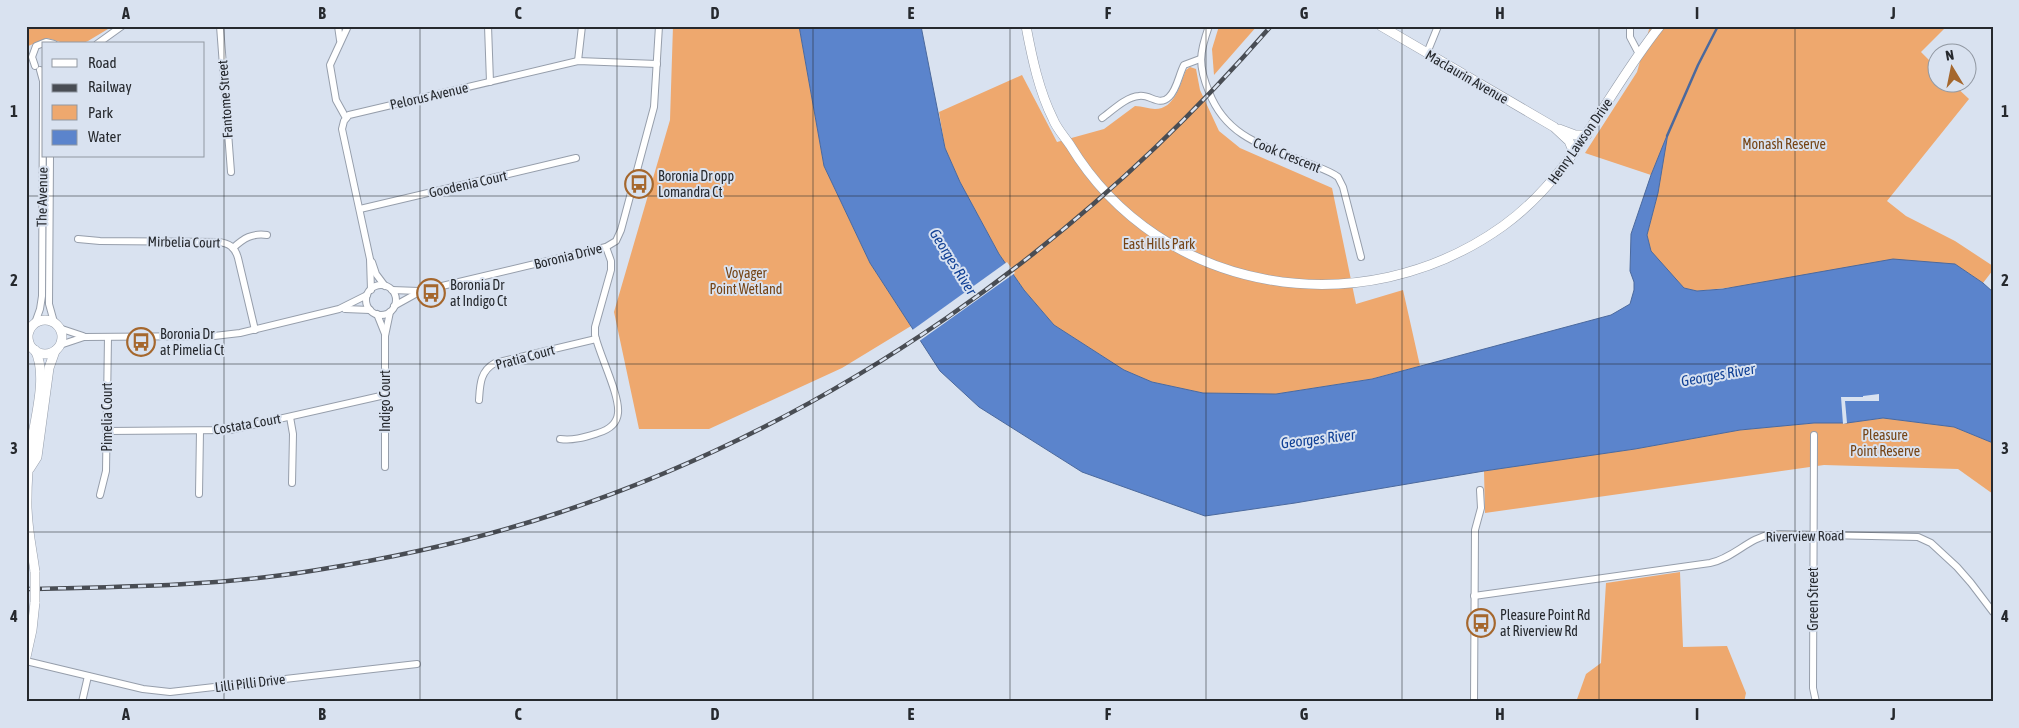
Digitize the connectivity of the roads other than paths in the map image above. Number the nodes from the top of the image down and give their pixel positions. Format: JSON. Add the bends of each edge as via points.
{"nodes":[{"id":1,"x":122,"y":26,"type":"edge"},
{"id":2,"x":220,"y":26,"type":"edge"},
{"id":3,"x":338,"y":26,"type":"edge"},
{"id":4,"x":348,"y":26,"type":"edge"},
{"id":5,"x":488,"y":26,"type":"edge"},
{"id":6,"x":582,"y":26,"type":"edge"},
{"id":7,"x":658,"y":26,"type":"edge"},
{"id":8,"x":1026,"y":26,"type":"edge"},
{"id":9,"x":1209,"y":26,"type":"edge"},
{"id":10,"x":1381,"y":26,"type":"edge"},
{"id":11,"x":1438,"y":26,"type":"edge"},
{"id":12,"x":1630,"y":26,"type":"edge"},
{"id":13,"x":1660,"y":26,"type":"edge"},
{"id":14,"x":340,"y":40,"type":"junction"},
{"id":15,"x":109,"y":41,"type":"edge"},
{"id":16,"x":42,"y":43,"type":"edge"},
{"id":17,"x":34,"y":48,"type":"junction"},
{"id":18,"x":26,"y":50,"type":"edge"},
{"id":19,"x":1427,"y":53,"type":"junction"},
{"id":20,"x":1639,"y":54,"type":"junction"},
{"id":21,"x":1200,"y":59,"type":"junction"},
{"id":22,"x":26,"y":60,"type":"edge"},
{"id":23,"x":578,"y":61,"type":"junction"},
{"id":24,"x":657,"y":64,"type":"junction"},
{"id":25,"x":40,"y":69,"type":"edge"},
{"id":26,"x":490,"y":82,"type":"junction"},
{"id":27,"x":42,"y":89,"type":"edge"},
{"id":28,"x":346,"y":118,"type":"junction"},
{"id":29,"x":1102,"y":118,"type":"dead end"},
{"id":30,"x":1554,"y":127,"type":"junction"},
{"id":31,"x":1587,"y":135,"type":"junction"},
{"id":32,"x":1574,"y":153,"type":"junction"},
{"id":33,"x":43,"y":158,"type":"edge"},
{"id":34,"x":50,"y":158,"type":"edge"},
{"id":35,"x":576,"y":158,"type":"dead end"},
{"id":36,"x":231,"y":172,"type":"dead end"},
{"id":37,"x":360,"y":209,"type":"junction"},
{"id":38,"x":267,"y":235,"type":"dead end"},
{"id":39,"x":78,"y":239,"type":"dead end"},
{"id":40,"x":606,"y":247,"type":"junction"},
{"id":41,"x":233,"y":248,"type":"junction"},
{"id":42,"x":1361,"y":257,"type":"dead end"},
{"id":43,"x":370,"y":259,"type":"junction"},
{"id":44,"x":385,"y":286,"type":"junction"},
{"id":45,"x":392,"y":290,"type":"junction"},
{"id":46,"x":420,"y":291,"type":"junction"},
{"id":47,"x":369,"y":293,"type":"junction"},
{"id":48,"x":339,"y":309,"type":"junction"},
{"id":49,"x":392,"y":309,"type":"junction"},
{"id":50,"x":374,"y":312,"type":"junction"},
{"id":51,"x":57,"y":325,"type":"junction"},
{"id":52,"x":31,"y":326,"type":"edge"},
{"id":53,"x":255,"y":330,"type":"junction"},
{"id":54,"x":385,"y":336,"type":"junction"},
{"id":55,"x":84,"y":337,"type":"junction"},
{"id":56,"x":108,"y":337,"type":"junction"},
{"id":57,"x":596,"y":339,"type":"junction"},
{"id":58,"x":30,"y":346,"type":"edge"},
{"id":59,"x":57,"y":348,"type":"junction"},
{"id":60,"x":385,"y":395,"type":"junction"},
{"id":61,"x":479,"y":400,"type":"dead end"},
{"id":62,"x":290,"y":417,"type":"junction"},
{"id":63,"x":107,"y":431,"type":"junction"},
{"id":64,"x":200,"y":431,"type":"junction"},
{"id":65,"x":1814,"y":435,"type":"dead end"},
{"id":66,"x":560,"y":439,"type":"dead end"},
{"id":67,"x":384,"y":467,"type":"dead end"},
{"id":68,"x":30,"y":469,"type":"junction"},
{"id":69,"x":292,"y":483,"type":"dead end"},
{"id":70,"x":1480,"y":490,"type":"dead end"},
{"id":71,"x":199,"y":494,"type":"dead end"},
{"id":72,"x":100,"y":495,"type":"dead end"},
{"id":73,"x":1814,"y":535,"type":"junction"},
{"id":74,"x":1474,"y":596,"type":"junction"},
{"id":75,"x":1993,"y":612,"type":"edge"},
{"id":76,"x":26,"y":659,"type":"edge"},
{"id":77,"x":417,"y":664,"type":"dead end"},
{"id":78,"x":88,"y":676,"type":"junction"},
{"id":79,"x":82,"y":702,"type":"edge"},
{"id":80,"x":1474,"y":702,"type":"edge"},
{"id":81,"x":1816,"y":702,"type":"edge"}],
"edges":[{"from":1,"to":15,"type":"street"},
{"from":2,"to":36,"type":"street","name":"Fantome Street"},
{"from":3,"to":14,"type":"street"},
{"from":4,"to":14,"type":"street"},
{"from":5,"to":26,"type":"street"},
{"from":6,"to":23,"type":"street"},
{"from":7,"to":24,"type":"street","name":"Boronia Drive"},
{"from":8,"to":32,"type":"main road","name":"Henry Lawson Drive","via":[[1044,100],[1053,120],[1100,188],[1167,241],[1238,273],[1315,286],[1355,284],[1430,266],[1496,231],[1523,210],[1552,182]]},
{"from":9,"to":21,"type":"street"},
{"from":10,"to":19,"type":"main road","name":"Maclaurin Avenue"},
{"from":11,"to":19,"type":"street"},
{"from":12,"to":20,"type":"street","via":[[1630,37]]},
{"from":13,"to":20,"type":"main road","name":"Henry Lawson Drive"},
{"from":14,"to":28,"type":"street","via":[[330,71],[336,100]]},
{"from":16,"to":17,"type":"street"},
{"from":17,"to":18,"type":"street"},
{"from":17,"to":25,"type":"street","name":"The Avenue","via":[[32,57]]},
{"from":19,"to":30,"type":"main road","name":"Maclaurin Avenue"},
{"from":20,"to":31,"type":"main road","name":"Henry Lawson Drive"},
{"from":21,"to":29,"type":"street","via":[[1184,65],[1169,98],[1158,101],[1139,96]]},
{"from":21,"to":42,"type":"street","name":"Cook Crescent","via":[[1216,109],[1236,131],[1258,144],[1338,177]]},
{"from":22,"to":25,"type":"street"},
{"from":23,"to":24,"type":"street","name":"Pelorus Avenue"},
{"from":23,"to":26,"type":"street","name":"Pelorus Avenue"},
{"from":24,"to":40,"type":"street","name":"Boronia Drive","via":[[654,107],[621,230],[616,241]]},
{"from":25,"to":27,"type":"street","name":"The Avenue"},
{"from":26,"to":28,"type":"street","name":"Pelorus Avenue","via":[[359,112]]},
{"from":28,"to":37,"type":"street","via":[[342,133]]},
{"from":30,"to":31,"type":"main road","name":"Maclaurin Avenue","via":[[1576,135]]},
{"from":30,"to":32,"type":"main road","name":"Maclaurin Avenue","via":[[1569,141]]},
{"from":31,"to":32,"type":"main road","name":"Henry Lawson Drive"},
{"from":33,"to":52,"type":"street","name":"The Avenue","via":[[42,296],[40,309]]},
{"from":34,"to":51,"type":"street","name":"The Avenue","via":[[49,304]]},
{"from":35,"to":37,"type":"street","name":"Goodenia Court"},
{"from":37,"to":43,"type":"street"},
{"from":38,"to":41,"type":"street","via":[[248,236]]},
{"from":39,"to":41,"type":"street","name":"Mirbelia Court","via":[[218,242]]},
{"from":40,"to":46,"type":"street","name":"Boronia Drive"},
{"from":40,"to":57,"type":"street","via":[[611,266],[595,328]]},
{"from":41,"to":53,"type":"street","name":"Mirbelia Court"},
{"from":43,"to":44,"type":"street"},
{"from":43,"to":47,"type":"street"},
{"from":44,"to":45,"type":"street"},
{"from":44,"to":47,"type":"street","via":[[376,286]]},
{"from":45,"to":46,"type":"street","name":"Boronia Drive"},
{"from":45,"to":49,"type":"street","via":[[396,299]]},
{"from":46,"to":49,"type":"street","name":"Boronia Drive"},
{"from":47,"to":48,"type":"street"},
{"from":47,"to":50,"type":"street","via":[[367,304]]},
{"from":48,"to":50,"type":"street"},
{"from":48,"to":53,"type":"street"},
{"from":49,"to":50,"type":"street","via":[[385,314]]},
{"from":49,"to":54,"type":"street","name":"Indigo Court"},
{"from":50,"to":54,"type":"street","name":"Indigo Court"},
{"from":51,"to":52,"type":"main road","via":[[45,320]]},
{"from":51,"to":55,"type":"street"},
{"from":51,"to":59,"type":"main road","via":[[62,338]]},
{"from":52,"to":58,"type":"main road","via":[[28,334]]},
{"from":53,"to":56,"type":"street","via":[[214,336]]},
{"from":54,"to":60,"type":"street","name":"Indigo Court"},
{"from":55,"to":56,"type":"street"},
{"from":55,"to":59,"type":"street"},
{"from":56,"to":63,"type":"street","name":"Pimelia Court"},
{"from":57,"to":61,"type":"street","name":"Pratia Court","via":[[495,363],[482,374]]},
{"from":57,"to":66,"type":"street","via":[[617,402],[617,417],[601,432],[579,439]]},
{"from":58,"to":59,"type":"main road","via":[[44,354]]},
{"from":58,"to":68,"type":"main road","via":[[39,359],[40,376]]},
{"from":59,"to":68,"type":"main road","via":[[49,368],[37,457]]},
{"from":60,"to":62,"type":"street","name":"Costata Court"},
{"from":60,"to":67,"type":"street","name":"Indigo Court"},
{"from":62,"to":64,"type":"street","name":"Costata Court","via":[[238,429]]},
{"from":62,"to":69,"type":"street"},
{"from":63,"to":64,"type":"street","name":"Costata Court"},
{"from":63,"to":72,"type":"street","name":"Pimelia Court","via":[[106,477]]},
{"from":64,"to":71,"type":"street"},
{"from":65,"to":73,"type":"street","name":"Green Street"},
{"from":68,"to":76,"type":"main road","bridge":true,"via":[[27,514],[35,572],[35,602]]},
{"from":70,"to":74,"type":"street","via":[[1481,508],[1475,530]]},
{"from":73,"to":74,"type":"street","name":"Riverview Road","via":[[1766,535],[1733,555],[1710,563]]},
{"from":73,"to":75,"type":"street","name":"Riverview Road","via":[[1903,535],[1924,539],[1964,575]]},
{"from":73,"to":81,"type":"street","name":"Green Street","via":[[1813,688]]},
{"from":74,"to":80,"type":"street"},
{"from":76,"to":78,"type":"street","name":"Lilli Pilli Drive"},
{"from":77,"to":78,"type":"street","name":"Lilli Pilli Drive","via":[[179,692],[152,690]]},
{"from":78,"to":79,"type":"street"}]}
